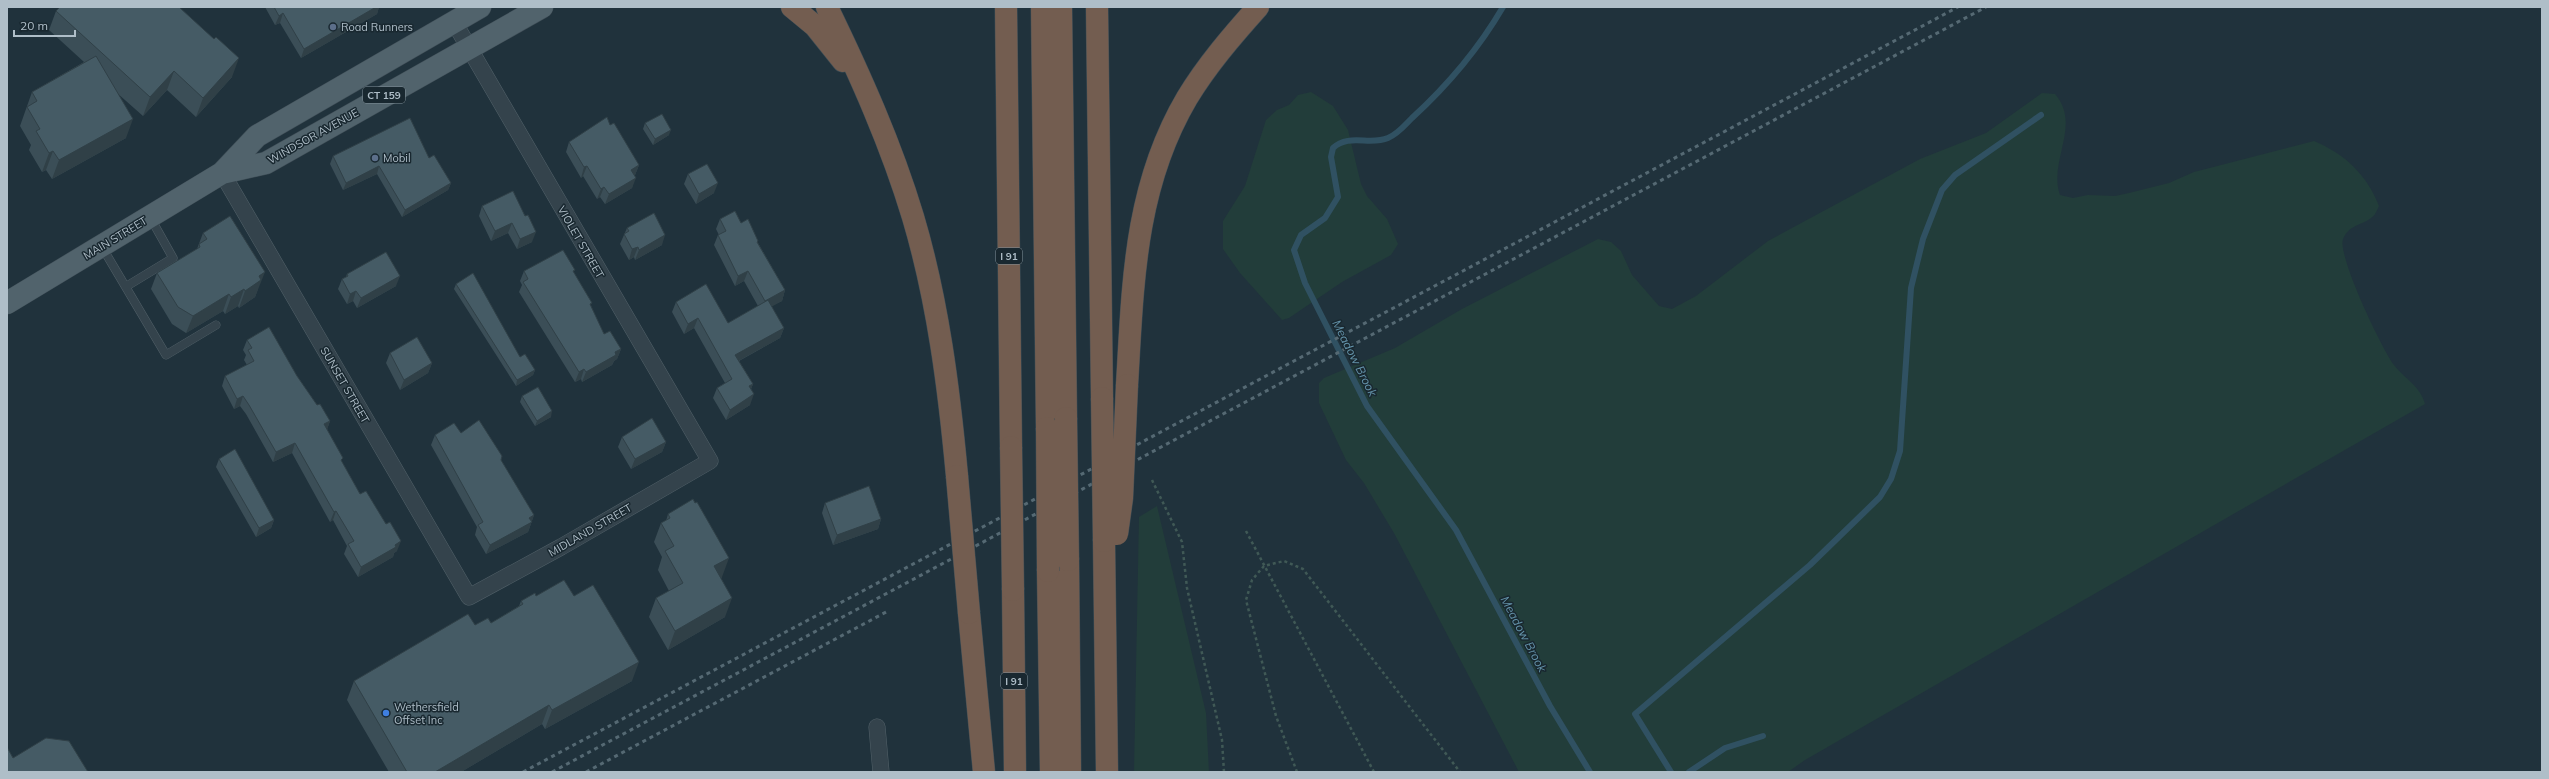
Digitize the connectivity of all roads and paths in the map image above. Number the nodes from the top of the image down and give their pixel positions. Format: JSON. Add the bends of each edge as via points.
{"nodes":[{"id":1,"x":480,"y":7,"type":"edge"},
{"id":2,"x":542,"y":7,"type":"edge"},
{"id":3,"x":792,"y":7,"type":"edge"},
{"id":4,"x":827,"y":7,"type":"edge"},
{"id":5,"x":1006,"y":7,"type":"edge"},
{"id":6,"x":1042,"y":7,"type":"edge"},
{"id":7,"x":1061,"y":7,"type":"edge"},
{"id":8,"x":1097,"y":7,"type":"edge"},
{"id":9,"x":1258,"y":7,"type":"edge"},
{"id":10,"x":454,"y":22,"type":"junction"},
{"id":11,"x":468,"y":48,"type":"junction"},
{"id":12,"x":397,"y":54,"type":"junction"},
{"id":13,"x":412,"y":79,"type":"junction"},
{"id":14,"x":873,"y":107,"type":"junction"},
{"id":15,"x":222,"y":172,"type":"junction"},
{"id":16,"x":150,"y":217,"type":"junction"},
{"id":17,"x":102,"y":246,"type":"junction"},
{"id":18,"x":127,"y":286,"type":"junction"},
{"id":19,"x":7,"y":303,"type":"edge"},
{"id":20,"x":216,"y":325,"type":"dead end"},
{"id":21,"x":710,"y":461,"type":"joint"},
{"id":22,"x":1152,"y":480,"type":"dead end"},
{"id":23,"x":1246,"y":531,"type":"dead end"},
{"id":24,"x":1110,"y":538,"type":"junction"},
{"id":25,"x":1264,"y":566,"type":"junction"},
{"id":26,"x":469,"y":597,"type":"joint"},
{"id":27,"x":877,"y":727,"type":"dead end"},
{"id":28,"x":881,"y":772,"type":"edge"},
{"id":29,"x":984,"y":772,"type":"edge"},
{"id":30,"x":1015,"y":772,"type":"edge"},
{"id":31,"x":1051,"y":772,"type":"edge"},
{"id":32,"x":1070,"y":772,"type":"edge"},
{"id":33,"x":1107,"y":772,"type":"edge"},
{"id":34,"x":1224,"y":772,"type":"edge"},
{"id":35,"x":1297,"y":772,"type":"edge"},
{"id":36,"x":1374,"y":772,"type":"edge"},
{"id":37,"x":1460,"y":772,"type":"edge"}],
"edges":[{"from":1,"to":10,"type":"main road","number":"CT 159"},
{"from":2,"to":11,"type":"main road","name":"WINDSOR AVENUE","number":"CT 159"},
{"from":3,"to":14,"type":"highway","via":[[828,42]]},
{"from":4,"to":14,"type":"highway"},
{"from":5,"to":30,"type":"highway","number":"I 91","bridge":true},
{"from":6,"to":31,"type":"highway","bridge":true},
{"from":7,"to":32,"type":"highway","bridge":true},
{"from":8,"to":24,"type":"highway","bridge":true,"via":[[1102,398]]},
{"from":9,"to":24,"type":"highway","bridge":true,"via":[[1228,41],[1195,86],[1172,126],[1144,208],[1137,242],[1122,491]]},
{"from":10,"to":11,"type":"street","name":"VIOLET STREET"},
{"from":10,"to":12,"type":"main road","number":"CT 159"},
{"from":11,"to":13,"type":"main road","name":"WINDSOR AVENUE","number":"CT 159"},
{"from":11,"to":21,"type":"street","name":"VIOLET STREET"},
{"from":12,"to":13,"type":"main road"},
{"from":12,"to":15,"type":"main road","number":"CT 159","via":[[257,136]]},
{"from":13,"to":15,"type":"main road","name":"WINDSOR AVENUE","number":"CT 159","via":[[266,163]]},
{"from":14,"to":29,"type":"highway","bridge":true,"via":[[905,192],[923,257],[943,359],[957,476]]},
{"from":15,"to":16,"type":"main road","name":"MAIN STREET","number":"CT 159"},
{"from":15,"to":26,"type":"street","name":"SUNSET STREET"},
{"from":16,"to":17,"type":"main road","name":"MAIN STREET","number":"CT 159"},
{"from":16,"to":18,"type":"lane","via":[[173,258]]},
{"from":17,"to":18,"type":"lane"},
{"from":17,"to":19,"type":"main road","name":"MAIN STREET","number":"CT 159"},
{"from":18,"to":20,"type":"lane","via":[[166,355]]},
{"from":21,"to":26,"type":"street","name":"MIDLAND STREET","via":[[562,547]]},
{"from":22,"to":34,"type":"path","via":[[1182,542],[1187,588],[1222,740]]},
{"from":23,"to":25,"type":"path"},
{"from":24,"to":33,"type":"highway","via":[[1105,598]]},
{"from":25,"to":35,"type":"path","via":[[1252,580],[1246,600],[1276,716]]},
{"from":25,"to":36,"type":"path"},
{"from":25,"to":37,"type":"path","via":[[1284,561],[1303,569]]},
{"from":27,"to":28,"type":"street"}]}
